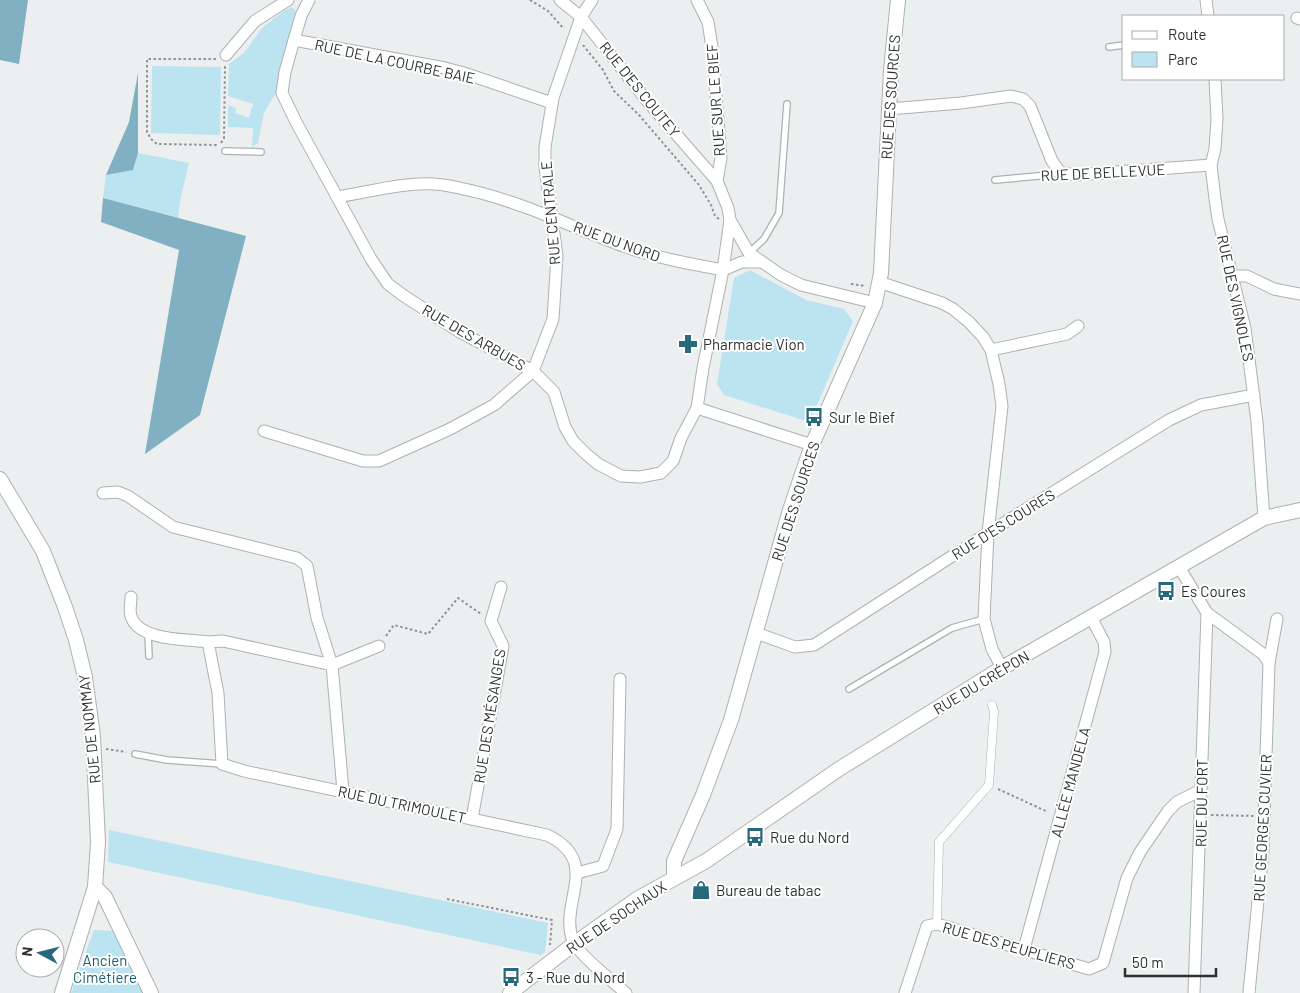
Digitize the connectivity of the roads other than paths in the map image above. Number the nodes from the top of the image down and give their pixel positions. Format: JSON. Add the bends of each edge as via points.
{"nodes":[{"id":1,"x":288,"y":0,"type":"edge"},
{"id":2,"x":309,"y":0,"type":"edge"},
{"id":3,"x":560,"y":0,"type":"edge"},
{"id":4,"x":592,"y":0,"type":"edge"},
{"id":5,"x":697,"y":0,"type":"edge"},
{"id":6,"x":898,"y":0,"type":"edge"},
{"id":7,"x":1206,"y":0,"type":"edge"},
{"id":8,"x":1208,"y":15,"type":"edge"},
{"id":9,"x":581,"y":17,"type":"junction"},
{"id":10,"x":294,"y":40,"type":"junction"},
{"id":11,"x":1122,"y":44,"type":"edge"},
{"id":12,"x":1109,"y":47,"type":"dead end"},
{"id":13,"x":224,"y":57,"type":"road end"},
{"id":14,"x":1216,"y":80,"type":"edge"},
{"id":15,"x":552,"y":103,"type":"junction"},
{"id":16,"x":787,"y":104,"type":"dead end"},
{"id":17,"x":888,"y":108,"type":"junction"},
{"id":18,"x":225,"y":151,"type":"dead end"},
{"id":19,"x":261,"y":152,"type":"dead end"},
{"id":20,"x":1211,"y":165,"type":"junction"},
{"id":21,"x":1060,"y":172,"type":"junction"},
{"id":22,"x":717,"y":180,"type":"junction"},
{"id":23,"x":994,"y":180,"type":"dead end"},
{"id":24,"x":338,"y":197,"type":"junction"},
{"id":25,"x":552,"y":216,"type":"junction"},
{"id":26,"x":730,"y":220,"type":"junction"},
{"id":27,"x":749,"y":254,"type":"junction"},
{"id":28,"x":761,"y":262,"type":"junction"},
{"id":29,"x":723,"y":270,"type":"junction"},
{"id":30,"x":1234,"y":276,"type":"junction"},
{"id":31,"x":877,"y":292,"type":"junction"},
{"id":32,"x":1300,"y":294,"type":"edge"},
{"id":33,"x":1078,"y":326,"type":"dead end"},
{"id":34,"x":990,"y":350,"type":"junction"},
{"id":35,"x":533,"y":371,"type":"junction"},
{"id":36,"x":1254,"y":395,"type":"junction"},
{"id":37,"x":697,"y":408,"type":"junction"},
{"id":38,"x":264,"y":431,"type":"dead end"},
{"id":39,"x":812,"y":445,"type":"junction"},
{"id":40,"x":0,"y":479,"type":"edge"},
{"id":41,"x":103,"y":493,"type":"dead end"},
{"id":42,"x":1300,"y":510,"type":"edge"},
{"id":43,"x":1264,"y":518,"type":"junction"},
{"id":44,"x":988,"y":533,"type":"junction"},
{"id":45,"x":1179,"y":567,"type":"junction"},
{"id":46,"x":501,"y":587,"type":"dead end"},
{"id":47,"x":131,"y":597,"type":"dead end"},
{"id":48,"x":1207,"y":612,"type":"junction"},
{"id":49,"x":1091,"y":617,"type":"junction"},
{"id":50,"x":984,"y":619,"type":"junction"},
{"id":51,"x":1276,"y":619,"type":"dead end"},
{"id":52,"x":756,"y":633,"type":"junction"},
{"id":53,"x":148,"y":634,"type":"junction"},
{"id":54,"x":208,"y":642,"type":"junction"},
{"id":55,"x":379,"y":646,"type":"road end"},
{"id":56,"x":149,"y":656,"type":"dead end"},
{"id":57,"x":1268,"y":663,"type":"junction"},
{"id":58,"x":332,"y":665,"type":"junction"},
{"id":59,"x":1002,"y":668,"type":"junction"},
{"id":60,"x":620,"y":679,"type":"dead end"},
{"id":61,"x":849,"y":690,"type":"dead end"},
{"id":62,"x":992,"y":705,"type":"dead end"},
{"id":63,"x":135,"y":754,"type":"road end"},
{"id":64,"x":222,"y":764,"type":"junction"},
{"id":65,"x":1201,"y":790,"type":"junction"},
{"id":66,"x":343,"y":791,"type":"junction"},
{"id":67,"x":472,"y":819,"type":"junction"},
{"id":68,"x":577,"y":872,"type":"junction"},
{"id":69,"x":674,"y":878,"type":"junction"},
{"id":70,"x":95,"y":887,"type":"junction"},
{"id":71,"x":937,"y":924,"type":"junction"},
{"id":72,"x":574,"y":944,"type":"junction"},
{"id":73,"x":1024,"y":949,"type":"junction"},
{"id":74,"x":62,"y":993,"type":"edge"},
{"id":75,"x":151,"y":993,"type":"edge"},
{"id":76,"x":510,"y":993,"type":"edge"},
{"id":77,"x":626,"y":993,"type":"edge"},
{"id":78,"x":905,"y":993,"type":"edge"},
{"id":79,"x":1194,"y":993,"type":"edge"},
{"id":80,"x":1250,"y":993,"type":"edge"}],
"edges":[{"from":1,"to":13,"type":"street","via":[[255,22]]},
{"from":2,"to":10,"type":"street","name":"RUE DES ARBUES"},
{"from":3,"to":9,"type":"street","name":"RUE D'ES COUTEY"},
{"from":4,"to":9,"type":"street","name":"RUE CENTRALE"},
{"from":5,"to":22,"type":"street","name":"RUE SUR LE BIEF","via":[[708,22],[712,47],[721,158]]},
{"from":6,"to":17,"type":"street","name":"RUE DES SOURCES"},
{"from":7,"to":8,"type":"street"},
{"from":9,"to":15,"type":"street","name":"RUE CENTRALE"},
{"from":9,"to":22,"type":"street","name":"RUE D'ES COUTEY","via":[[648,102]]},
{"from":10,"to":15,"type":"street","name":"RUE DE LA COURBE BAIE","via":[[445,68]]},
{"from":10,"to":24,"type":"street","name":"RUE DES ARBUES","via":[[282,93]]},
{"from":11,"to":12,"type":"lane"},
{"from":14,"to":20,"type":"street","name":"RUE DES VIGNOLES","via":[[1217,119]]},
{"from":15,"to":25,"type":"street","name":"RUE CENTRALE","via":[[545,168]]},
{"from":16,"to":27,"type":"lane","via":[[780,214],[764,239]]},
{"from":17,"to":21,"type":"street","via":[[1011,96],[1024,99]]},
{"from":17,"to":31,"type":"street","name":"RUE DES SOURCES","via":[[881,272]]},
{"from":18,"to":19,"type":"lane"},
{"from":20,"to":21,"type":"street","name":"RUE DE BELLEVUE","via":[[1075,175]]},
{"from":20,"to":30,"type":"street","name":"RUE DES VIGNOLES","via":[[1218,219]]},
{"from":21,"to":23,"type":"lane","name":"RUE DE BELLEVUE"},
{"from":22,"to":26,"type":"street"},
{"from":24,"to":25,"type":"street","name":"RUE DU NORD","via":[[436,184],[501,198]]},
{"from":24,"to":35,"type":"street","name":"RUE DES ARBUES","via":[[388,284],[460,332]]},
{"from":25,"to":29,"type":"street","name":"RUE DU NORD","via":[[628,248]]},
{"from":25,"to":35,"type":"street","name":"RUE CENTRALE","via":[[557,256],[553,319]]},
{"from":26,"to":27,"type":"street"},
{"from":26,"to":29,"type":"street"},
{"from":27,"to":28,"type":"street"},
{"from":28,"to":29,"type":"street","via":[[742,262]]},
{"from":28,"to":31,"type":"street","via":[[801,285]]},
{"from":29,"to":37,"type":"street"},
{"from":30,"to":32,"type":"street","via":[[1247,276],[1274,289]]},
{"from":30,"to":36,"type":"street","name":"RUE DES VIGNOLES"},
{"from":31,"to":34,"type":"street","via":[[942,303],[969,322],[983,336]]},
{"from":31,"to":39,"type":"street","name":"RUE DES SOURCES"},
{"from":33,"to":34,"type":"street","via":[[1066,334]]},
{"from":34,"to":44,"type":"street","via":[[1002,406]]},
{"from":35,"to":37,"type":"street","name":"RUE DES ARBUES","via":[[554,392],[573,441],[598,464],[621,476],[661,473],[674,461],[680,438]]},
{"from":35,"to":38,"type":"street","name":"RUE CENTRALE","via":[[494,405],[450,430],[379,461],[362,461]]},
{"from":36,"to":43,"type":"street","name":"RUE DES VIGNOLES"},
{"from":36,"to":44,"type":"street","name":"RUE D'ES COURES","via":[[1201,405],[1186,412]]},
{"from":37,"to":39,"type":"street"},
{"from":39,"to":52,"type":"street","name":"RUE DES SOURCES","via":[[790,510]]},
{"from":40,"to":70,"type":"street","name":"RUE DE NOMMAY","via":[[43,551],[65,607],[85,677],[94,747],[98,842]]},
{"from":41,"to":58,"type":"street","via":[[118,492],[128,496],[173,527],[297,558],[307,566],[317,618]]},
{"from":42,"to":43,"type":"street","name":"RUE DU CRÉPON"},
{"from":43,"to":45,"type":"street","name":"RUE DU CRÉPON"},
{"from":44,"to":50,"type":"street"},
{"from":44,"to":52,"type":"street","name":"RUE D'ES COURES","via":[[814,645],[794,647]]},
{"from":45,"to":48,"type":"street"},
{"from":45,"to":49,"type":"street","name":"RUE DU CRÉPON"},
{"from":46,"to":67,"type":"street","name":"RUE DES MÉSANGES","via":[[491,621],[503,646]]},
{"from":47,"to":53,"type":"street","via":[[131,617]]},
{"from":48,"to":57,"type":"street","via":[[1263,654]]},
{"from":48,"to":65,"type":"street","name":"RUE DU FORT"},
{"from":49,"to":59,"type":"street","name":"RUE DU CRÉPON"},
{"from":49,"to":73,"type":"street","name":"ALLÉE MANDELA","via":[[1104,642],[1104,652]]},
{"from":50,"to":59,"type":"street"},
{"from":50,"to":61,"type":"lane","via":[[952,628]]},
{"from":51,"to":57,"type":"street","name":"RUE GEORGES CUVIER"},
{"from":52,"to":69,"type":"street","name":"RUE DES SOURCES","via":[[731,720],[674,861]]},
{"from":53,"to":54,"type":"street"},
{"from":53,"to":56,"type":"lane"},
{"from":54,"to":58,"type":"street","via":[[223,641]]},
{"from":54,"to":64,"type":"street","via":[[218,693]]},
{"from":55,"to":58,"type":"street"},
{"from":57,"to":80,"type":"street","name":"RUE GEORGES CUVIER","via":[[1263,850]]},
{"from":58,"to":66,"type":"street"},
{"from":59,"to":69,"type":"street","name":"RUE DU CRÉPON","via":[[839,769],[706,861]]},
{"from":60,"to":68,"type":"street","via":[[617,829],[603,866]]},
{"from":62,"to":71,"type":"street","via":[[989,785],[939,842]]},
{"from":63,"to":64,"type":"lane","name":"RUE DU TRIMOULET"},
{"from":64,"to":66,"type":"street","name":"RUE DU TRIMOULET"},
{"from":65,"to":73,"type":"street","name":"RUE DES PEUPLIERS","via":[[1177,802],[1140,852],[1127,878],[1103,963],[1089,969]]},
{"from":65,"to":79,"type":"street","name":"RUE DU FORT"},
{"from":66,"to":67,"type":"street","name":"RUE DU TRIMOULET"},
{"from":67,"to":68,"type":"street","name":"RUE DU TRIMOULET","via":[[547,835],[560,841],[574,861]]},
{"from":68,"to":72,"type":"street","via":[[569,928]]},
{"from":69,"to":72,"type":"street","name":"RUE DE SOCHAUX","via":[[637,899]]},
{"from":70,"to":74,"type":"street","name":"RUE DE NOMMAY"},
{"from":70,"to":75,"type":"street","via":[[105,897]]},
{"from":71,"to":73,"type":"street","name":"RUE DES PEUPLIERS"},
{"from":71,"to":78,"type":"street","name":"RUE DES PEUPLIERS","via":[[927,926]]},
{"from":72,"to":76,"type":"street","name":"RUE DE SOCHAUX"},
{"from":72,"to":77,"type":"street"}]}
